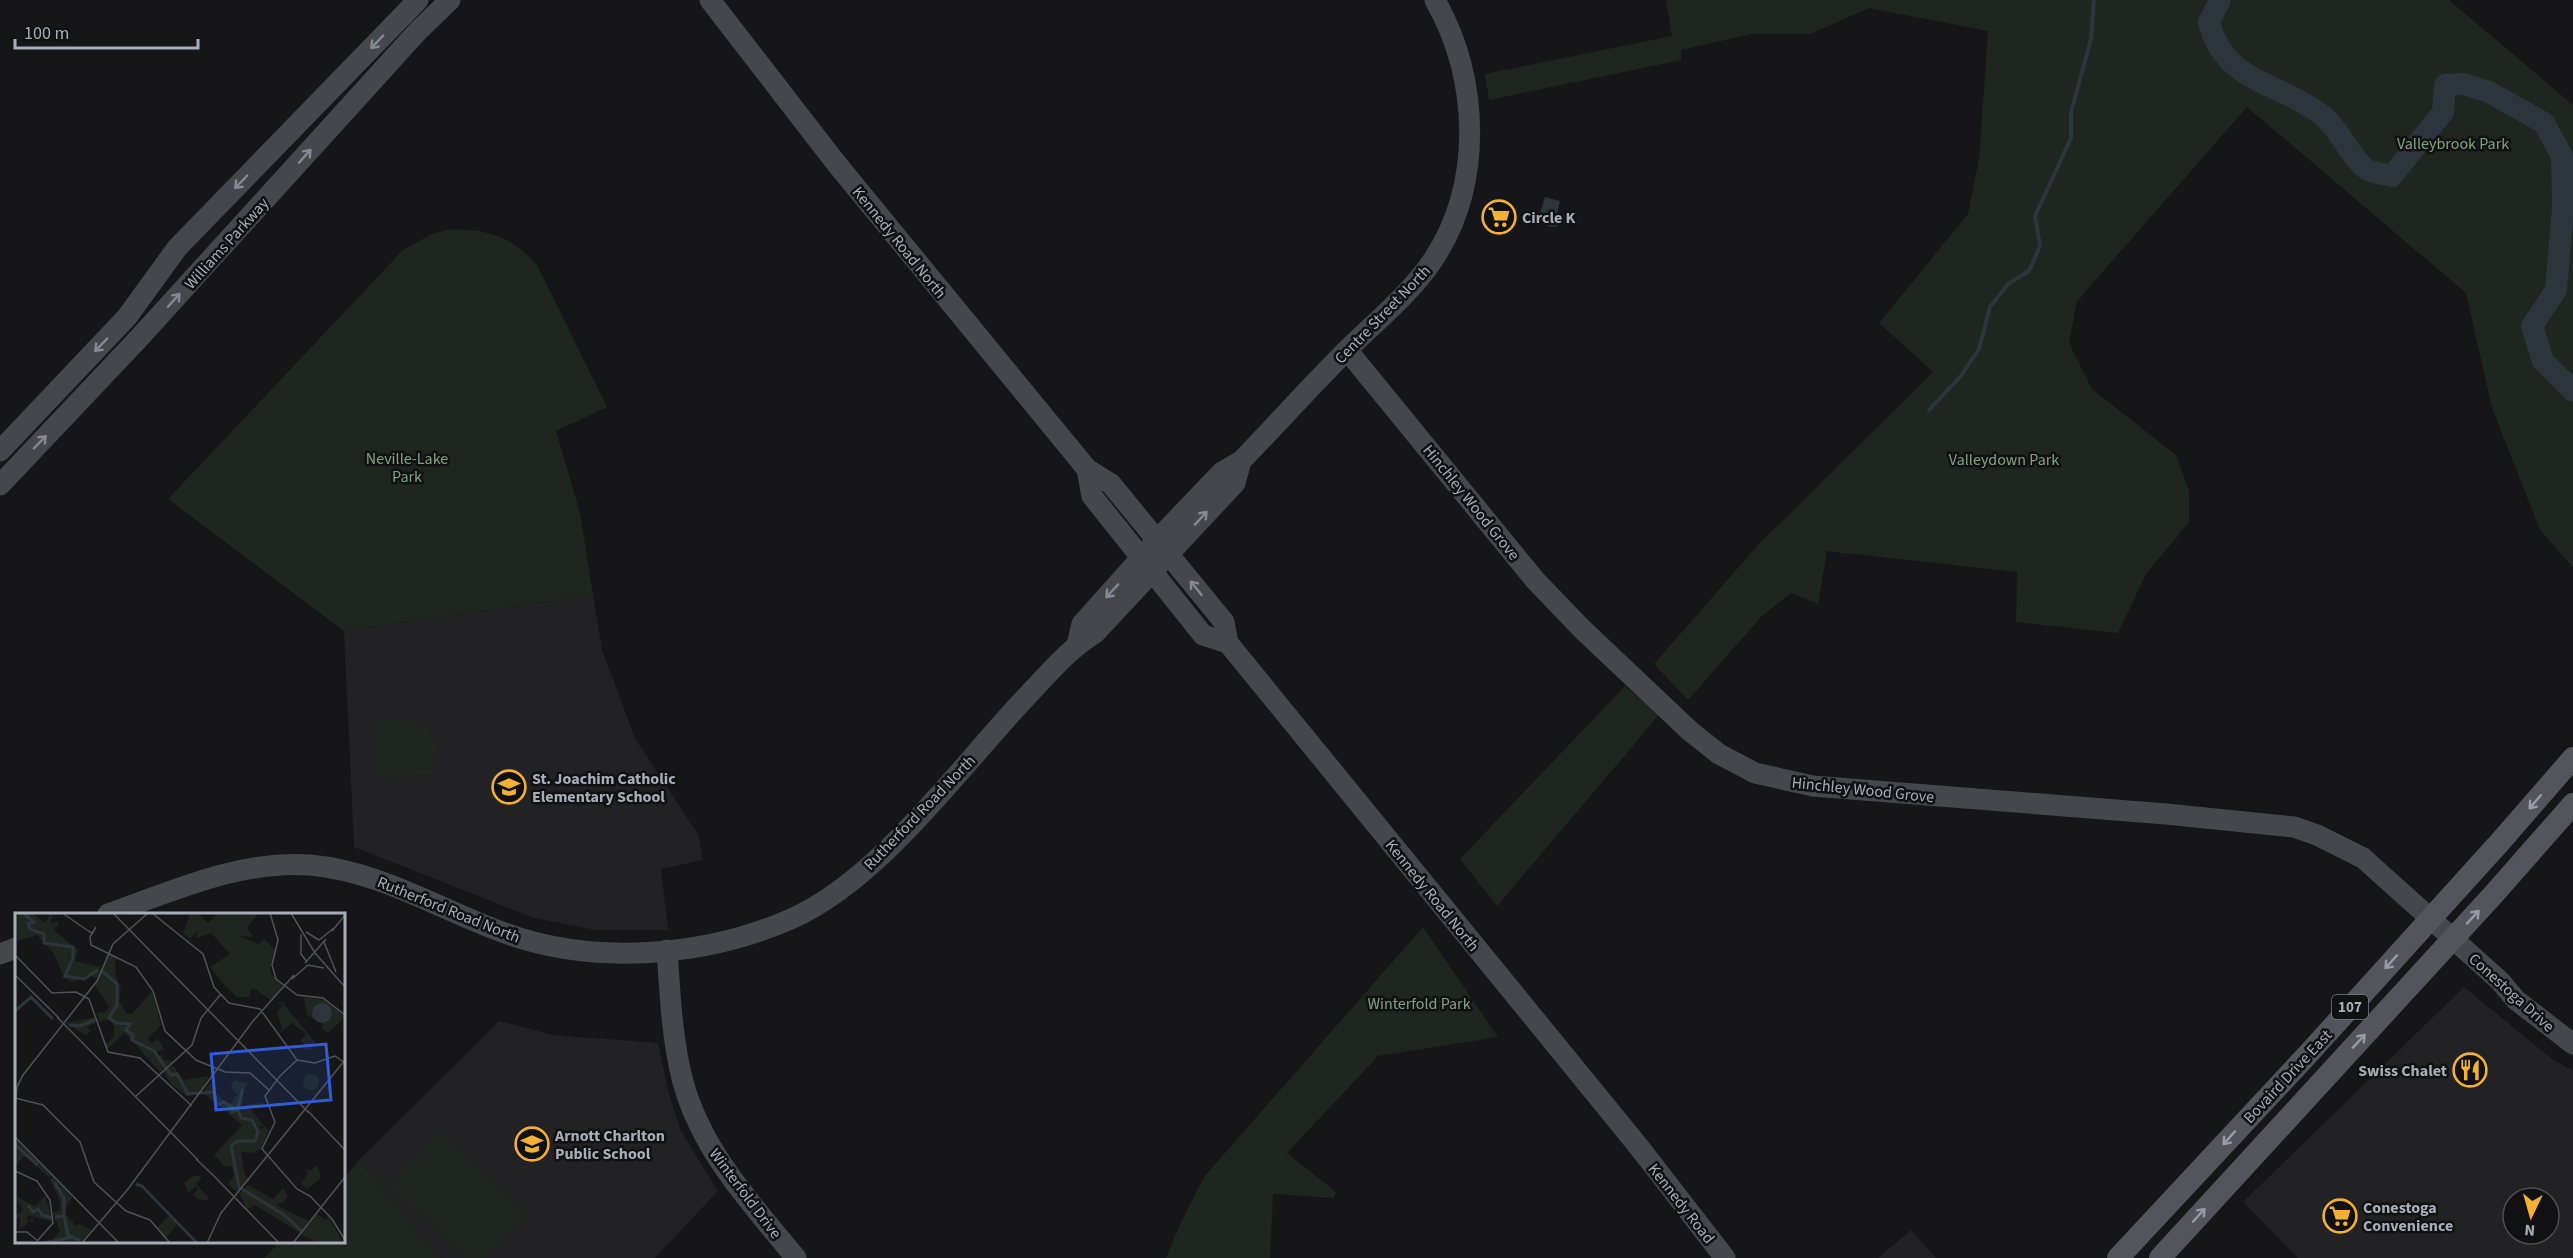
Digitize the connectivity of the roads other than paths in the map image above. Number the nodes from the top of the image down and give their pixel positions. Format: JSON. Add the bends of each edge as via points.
{"nodes":[{"id":1,"x":418,"y":0,"type":"edge"},
{"id":2,"x":450,"y":0,"type":"edge"},
{"id":3,"x":1435,"y":0,"type":"edge"},
{"id":4,"x":708,"y":4,"type":"edge"},
{"id":5,"x":1347,"y":350,"type":"junction"},
{"id":6,"x":0,"y":451,"type":"edge"},
{"id":7,"x":1087,"y":470,"type":"junction"},
{"id":8,"x":0,"y":485,"type":"edge"},
{"id":9,"x":1163,"y":547,"type":"junction"},
{"id":10,"x":1148,"y":565,"type":"junction"},
{"id":11,"x":1228,"y":643,"type":"junction"},
{"id":12,"x":2573,"y":758,"type":"edge"},
{"id":13,"x":2573,"y":804,"type":"edge"},
{"id":14,"x":114,"y":913,"type":"edge"},
{"id":15,"x":2430,"y":918,"type":"junction"},
{"id":16,"x":2453,"y":939,"type":"junction"},
{"id":17,"x":15,"y":948,"type":"edge"},
{"id":18,"x":667,"y":950,"type":"junction"},
{"id":19,"x":0,"y":954,"type":"edge"},
{"id":20,"x":2573,"y":1044,"type":"edge"},
{"id":21,"x":1639,"y":1147,"type":"joint"},
{"id":22,"x":796,"y":1258,"type":"edge"},
{"id":23,"x":1725,"y":1258,"type":"edge"},
{"id":24,"x":2118,"y":1258,"type":"edge"},
{"id":25,"x":2160,"y":1258,"type":"edge"}],
"edges":[{"from":1,"to":6,"type":"street","name":"Williams Parkway","one_way":true,"via":[[177,248],[127,317]]},
{"from":8,"to":2,"type":"street","name":"Williams Parkway","one_way":true},
{"from":3,"to":5,"type":"street","name":"Centre Street North","via":[[1450,27],[1464,69],[1469,110],[1467,172],[1457,214],[1427,268]]},
{"from":4,"to":7,"type":"street","name":"Kennedy Road North"},
{"from":5,"to":9,"type":"street","name":"Centre Street North","via":[[1241,461],[1222,472]]},
{"from":5,"to":15,"type":"street","name":"Hinchley Wood Grove","via":[[1564,611],[1690,730],[1738,765],[1773,779],[1813,786],[2294,827],[2363,858]]},
{"from":7,"to":9,"type":"street","name":"Kennedy Road North","via":[[1111,484]]},
{"from":7,"to":10,"type":"street","name":"Kennedy Road North","via":[[1092,496]]},
{"from":9,"to":10,"type":"street","name":"Centre Street North"},
{"from":11,"to":9,"type":"street","name":"Kennedy Road North","one_way":true,"via":[[1224,622]]},
{"from":10,"to":11,"type":"street","name":"Kennedy Road North","via":[[1203,634]]},
{"from":10,"to":18,"type":"street","name":"Rutherford Road North","via":[[1082,624],[1077,645],[895,840],[844,886],[792,918],[718,942]]},
{"from":11,"to":21,"type":"street","name":"Kennedy Road North"},
{"from":12,"to":15,"type":"main road","name":"Bovaird Drive East","number":"107","one_way":true},
{"from":16,"to":13,"type":"main road","name":"Bovaird Drive East","number":"107","one_way":true},
{"from":14,"to":18,"type":"street","name":"Rutherford Road North","via":[[218,875],[264,866],[307,865],[376,880],[522,939],[597,951]]},
{"from":15,"to":16,"type":"street","name":"Hinchley Wood Grove"},
{"from":15,"to":24,"type":"main road","name":"Bovaird Drive East","number":"107","one_way":true},
{"from":16,"to":20,"type":"street","name":"Conestoga Drive","via":[[2516,1000]]},
{"from":25,"to":16,"type":"main road","name":"Bovaird Drive East","number":"107","one_way":true},
{"from":17,"to":19,"type":"street"},
{"from":18,"to":22,"type":"street","name":"Winterfold Drive","via":[[678,1062],[696,1118],[730,1178]]},
{"from":21,"to":23,"type":"street","name":"Kennedy Road"}]}
